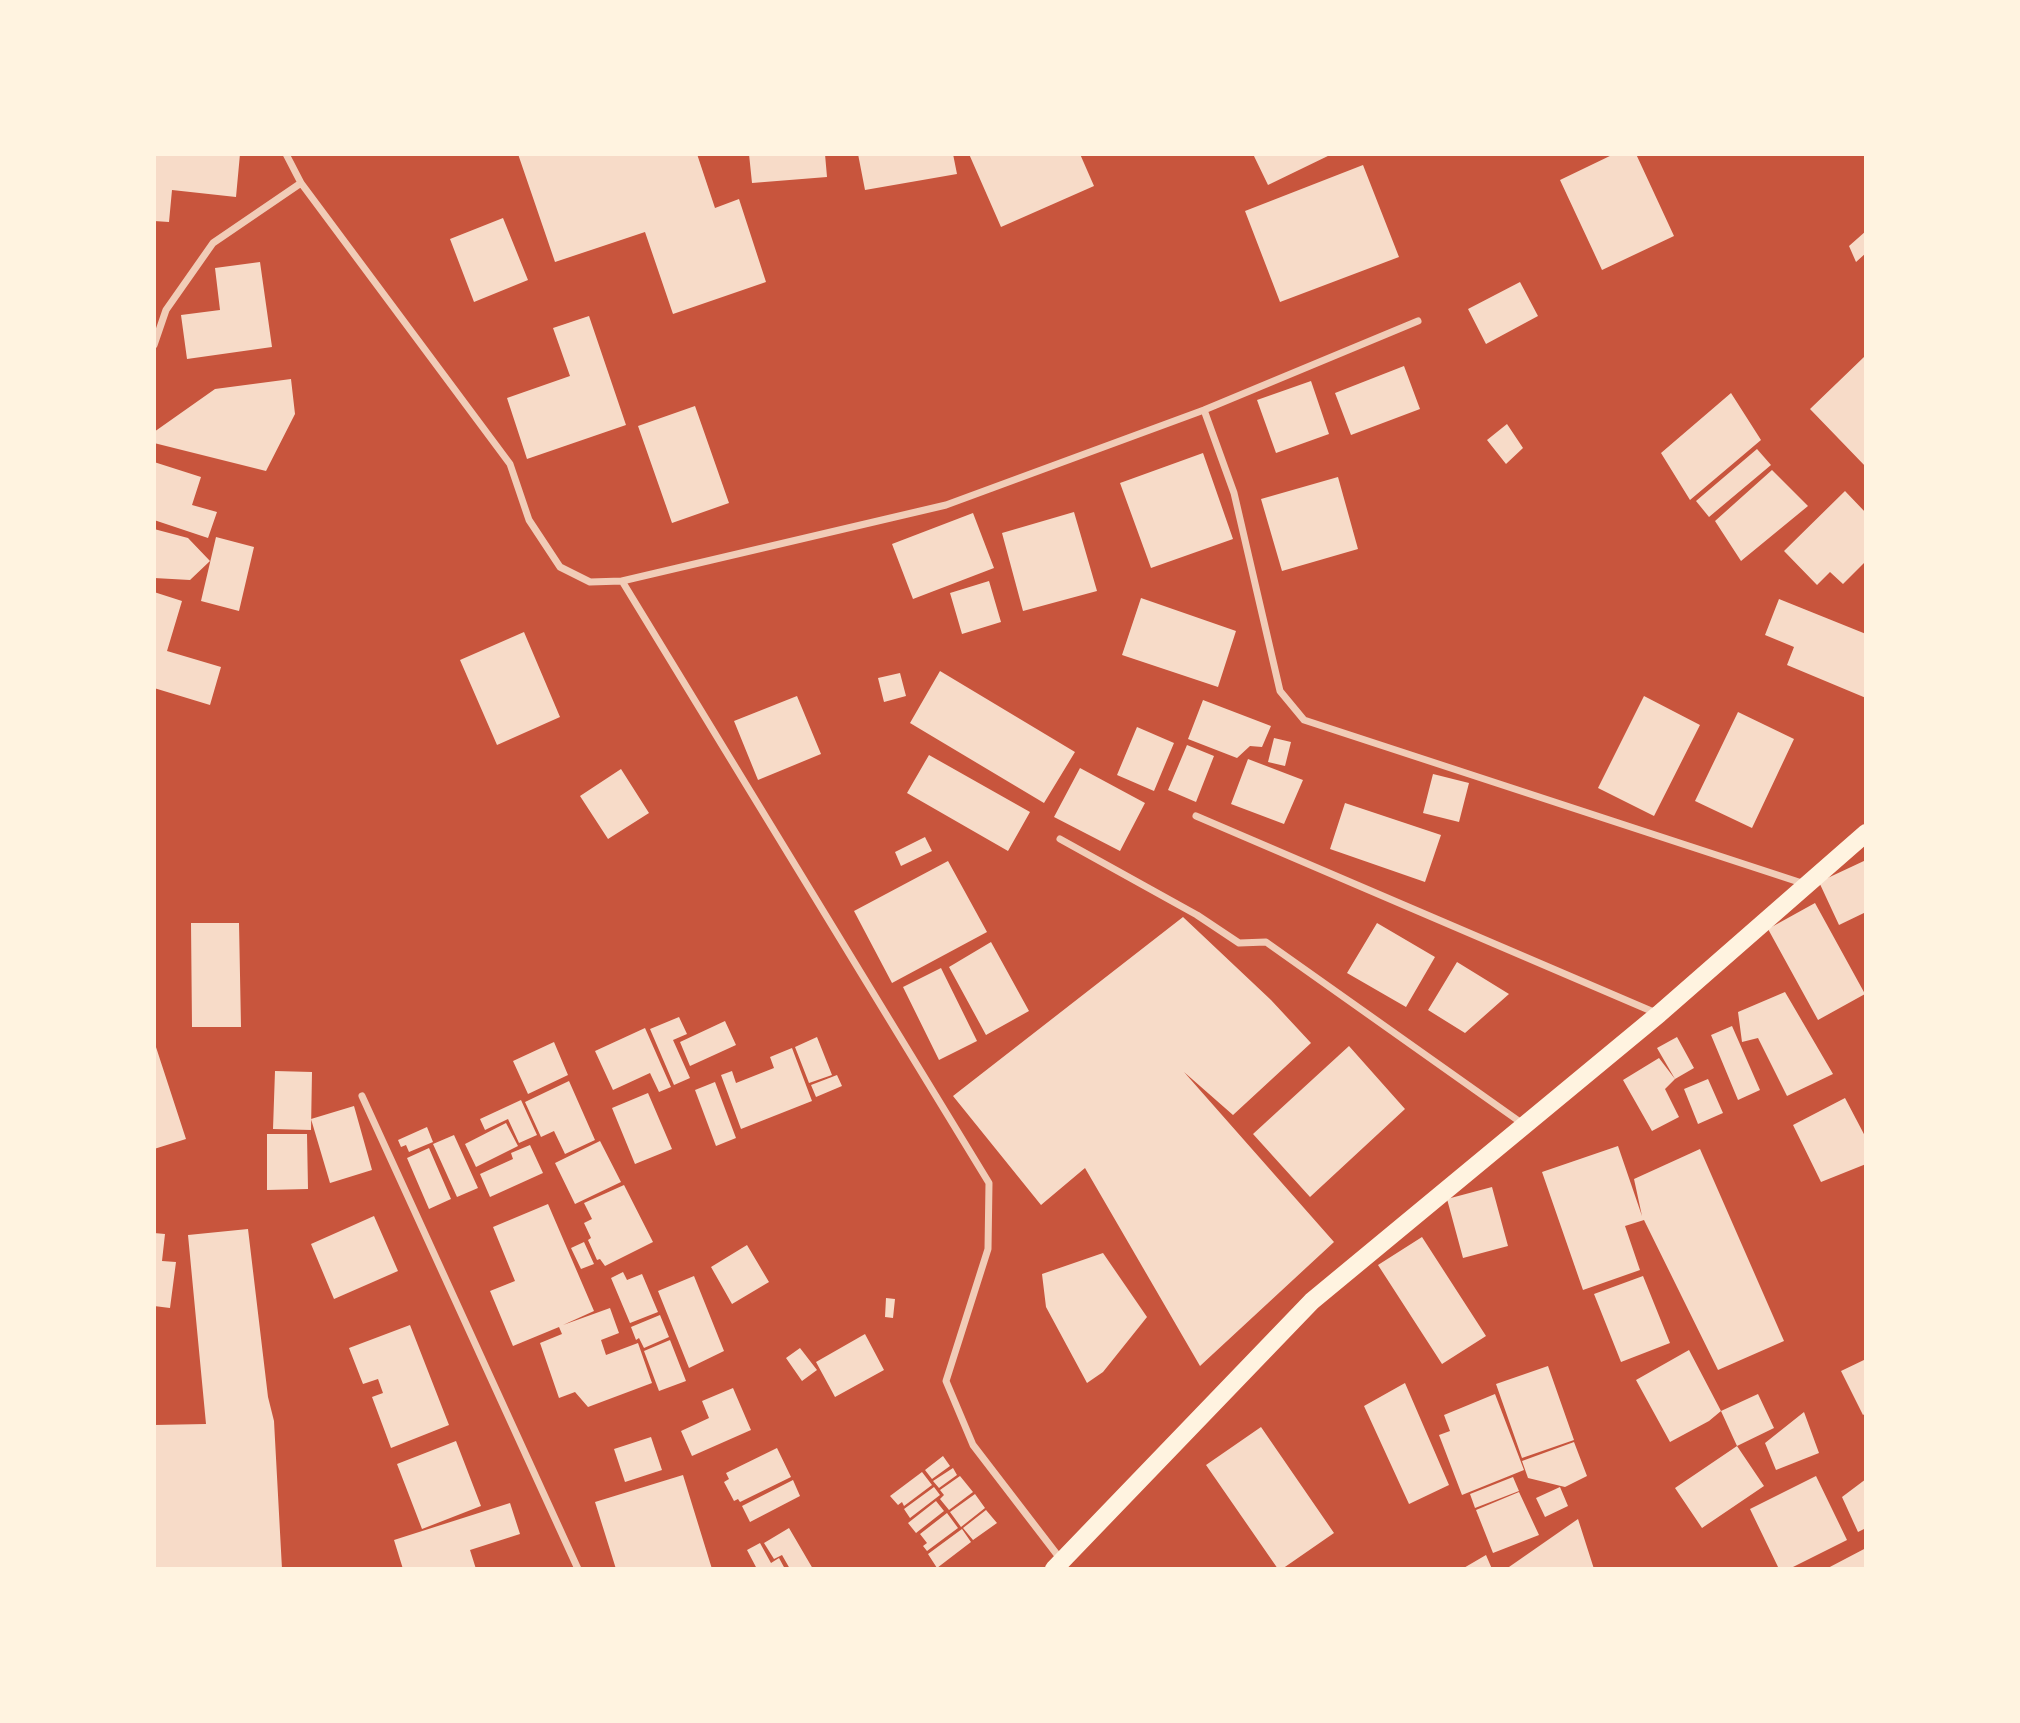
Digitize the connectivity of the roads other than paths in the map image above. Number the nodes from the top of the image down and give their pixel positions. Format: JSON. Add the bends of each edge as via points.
{"nodes":[{"id":1,"x":286,"y":154,"type":"edge"},
{"id":2,"x":302,"y":183,"type":"junction"},
{"id":3,"x":1418,"y":321,"type":"dead end"},
{"id":4,"x":154,"y":345,"type":"edge"},
{"id":5,"x":1204,"y":410,"type":"junction"},
{"id":6,"x":622,"y":581,"type":"junction"},
{"id":7,"x":1196,"y":816,"type":"dead end"},
{"id":8,"x":1866,"y":833,"type":"edge"},
{"id":9,"x":1060,"y":839,"type":"dead end"},
{"id":10,"x":1806,"y":884,"type":"junction"},
{"id":11,"x":1659,"y":1014,"type":"junction"},
{"id":12,"x":362,"y":1096,"type":"dead end"},
{"id":13,"x":1524,"y":1124,"type":"junction"},
{"id":14,"x":1059,"y":1566,"type":"edge"},
{"id":15,"x":578,"y":1569,"type":"edge"}],
"edges":[{"from":1,"to":2,"type":"street"},
{"from":2,"to":4,"type":"street","via":[[213,243],[166,310]]},
{"from":2,"to":6,"type":"street","via":[[510,464],[529,520],[560,567],[590,582]]},
{"from":3,"to":5,"type":"street"},
{"from":5,"to":6,"type":"street","via":[[946,505]]},
{"from":5,"to":10,"type":"street","via":[[1234,493],[1280,691],[1304,720]]},
{"from":6,"to":14,"type":"street","via":[[989,1184],[988,1249],[946,1381],[973,1445]]},
{"from":7,"to":11,"type":"street"},
{"from":8,"to":10,"type":"main road"},
{"from":9,"to":13,"type":"street","via":[[1239,943],[1266,942]]},
{"from":10,"to":11,"type":"main road"},
{"from":11,"to":13,"type":"main road"},
{"from":12,"to":15,"type":"street"},
{"from":13,"to":14,"type":"main road","via":[[1312,1301]]}]}
